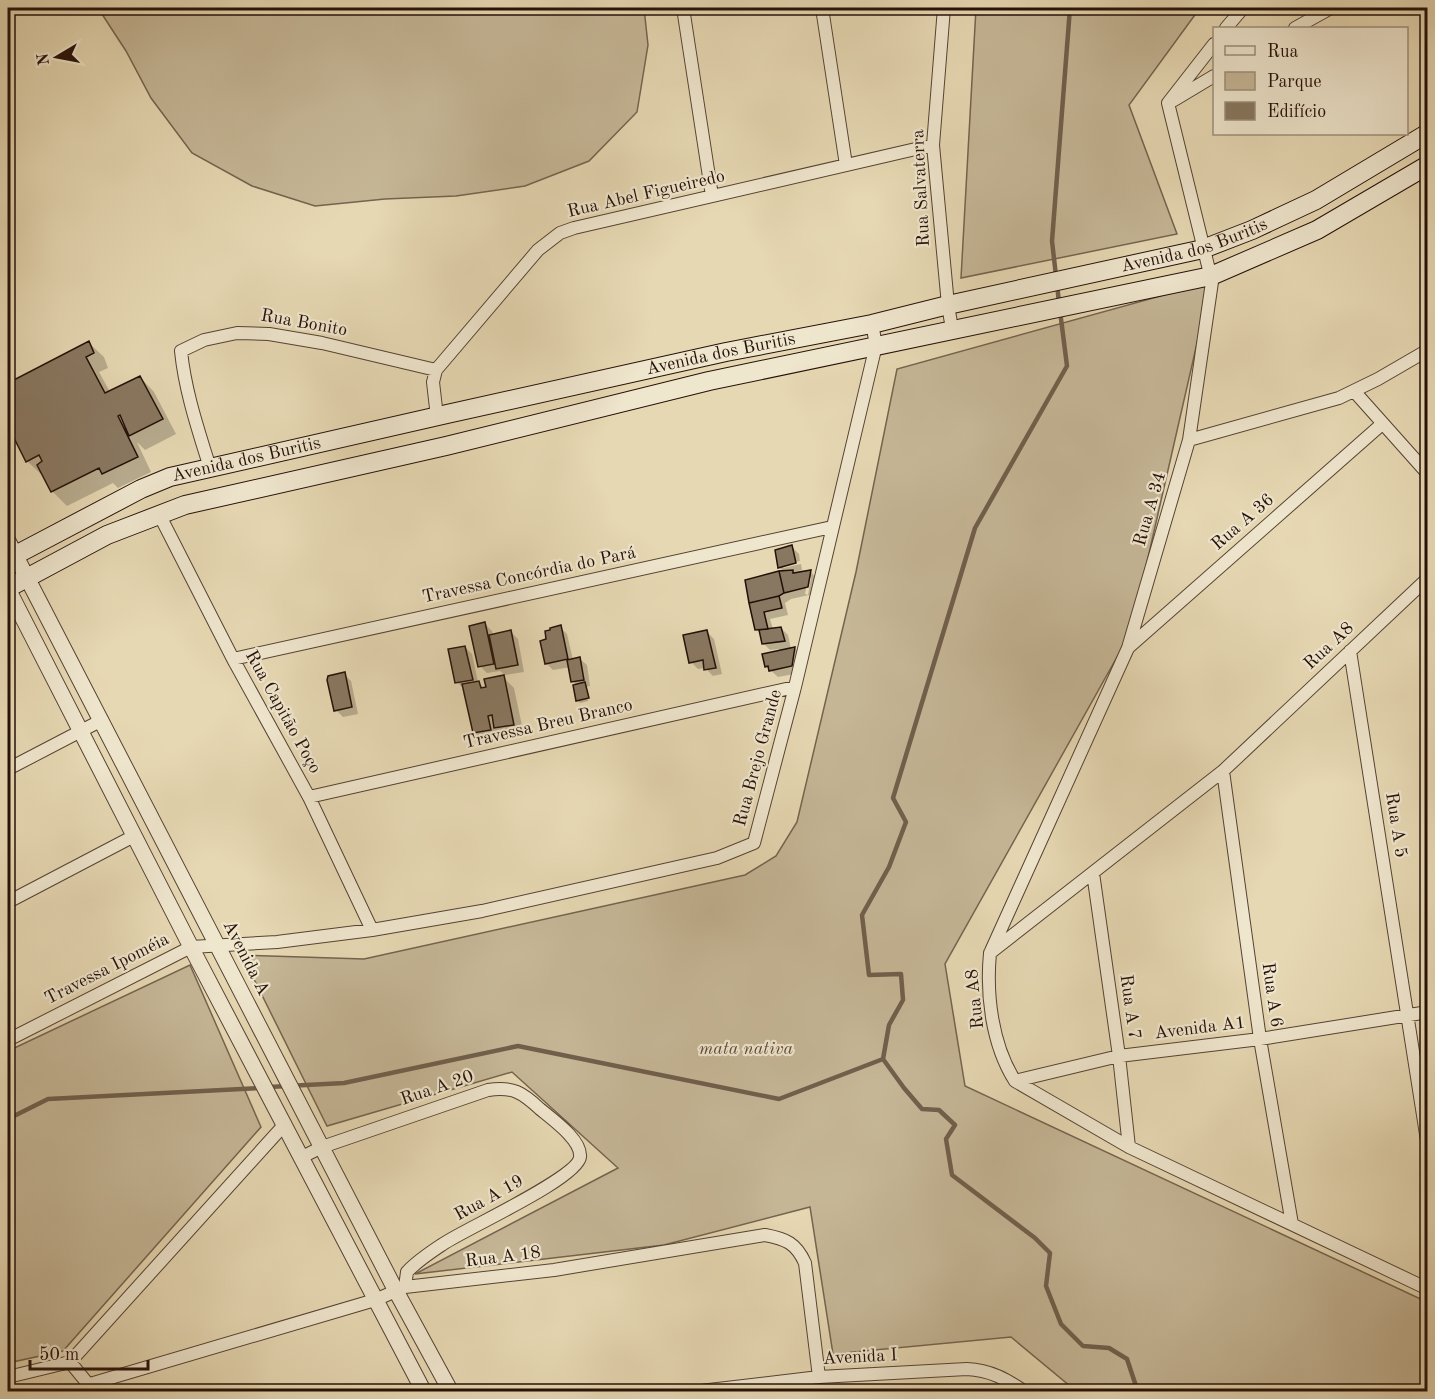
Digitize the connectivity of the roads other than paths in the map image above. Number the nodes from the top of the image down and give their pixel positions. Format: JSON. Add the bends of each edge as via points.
{"nodes":[{"id":1,"x":683,"y":8,"type":"edge"},
{"id":2,"x":822,"y":8,"type":"edge"},
{"id":3,"x":944,"y":8,"type":"edge"},
{"id":4,"x":1243,"y":8,"type":"edge"},
{"id":5,"x":1331,"y":8,"type":"edge"},
{"id":6,"x":1227,"y":27,"type":"edge"},
{"id":7,"x":1297,"y":27,"type":"edge"},
{"id":8,"x":1213,"y":47,"type":"edge"},
{"id":9,"x":1213,"y":77,"type":"edge"},
{"id":10,"x":1168,"y":103,"type":"junction"},
{"id":11,"x":1428,"y":133,"type":"edge"},
{"id":12,"x":933,"y":145,"type":"junction"},
{"id":13,"x":846,"y":165,"type":"junction"},
{"id":14,"x":1428,"y":165,"type":"edge"},
{"id":15,"x":712,"y":196,"type":"junction"},
{"id":16,"x":1203,"y":249,"type":"junction"},
{"id":17,"x":1211,"y":276,"type":"junction"},
{"id":18,"x":948,"y":305,"type":"junction"},
{"id":19,"x":872,"y":324,"type":"junction"},
{"id":20,"x":952,"y":329,"type":"junction"},
{"id":21,"x":876,"y":345,"type":"junction"},
{"id":22,"x":1428,"y":350,"type":"edge"},
{"id":23,"x":436,"y":370,"type":"junction"},
{"id":24,"x":1354,"y":391,"type":"junction"},
{"id":25,"x":437,"y":417,"type":"junction"},
{"id":26,"x":1382,"y":423,"type":"junction"},
{"id":27,"x":1189,"y":440,"type":"junction"},
{"id":28,"x":210,"y":468,"type":"junction"},
{"id":29,"x":1428,"y":474,"type":"edge"},
{"id":30,"x":159,"y":514,"type":"junction"},
{"id":31,"x":832,"y":527,"type":"junction"},
{"id":32,"x":10,"y":552,"type":"edge"},
{"id":33,"x":26,"y":578,"type":"junction"},
{"id":34,"x":1428,"y":578,"type":"edge"},
{"id":35,"x":8,"y":589,"type":"edge"},
{"id":36,"x":1128,"y":648,"type":"junction"},
{"id":37,"x":1350,"y":651,"type":"junction"},
{"id":38,"x":233,"y":659,"type":"junction"},
{"id":39,"x":795,"y":687,"type":"junction"},
{"id":40,"x":102,"y":720,"type":"junction"},
{"id":41,"x":81,"y":730,"type":"junction"},
{"id":42,"x":8,"y":769,"type":"edge"},
{"id":43,"x":1223,"y":771,"type":"junction"},
{"id":44,"x":309,"y":796,"type":"junction"},
{"id":45,"x":134,"y":836,"type":"junction"},
{"id":46,"x":1093,"y":873,"type":"junction"},
{"id":47,"x":8,"y":902,"type":"edge"},
{"id":48,"x":372,"y":930,"type":"junction"},
{"id":49,"x":218,"y":946,"type":"junction"},
{"id":50,"x":191,"y":947,"type":"junction"},
{"id":51,"x":990,"y":953,"type":"junction"},
{"id":52,"x":1428,"y":1012,"type":"edge"},
{"id":53,"x":1408,"y":1015,"type":"junction"},
{"id":54,"x":1260,"y":1038,"type":"junction"},
{"id":55,"x":8,"y":1040,"type":"edge"},
{"id":56,"x":1119,"y":1056,"type":"junction"},
{"id":57,"x":1015,"y":1081,"type":"junction"},
{"id":58,"x":285,"y":1124,"type":"junction"},
{"id":59,"x":572,"y":1137,"type":"joint"},
{"id":60,"x":322,"y":1147,"type":"junction"},
{"id":61,"x":1129,"y":1147,"type":"junction"},
{"id":62,"x":1428,"y":1147,"type":"edge"},
{"id":63,"x":302,"y":1157,"type":"junction"},
{"id":64,"x":1292,"y":1224,"type":"junction"},
{"id":65,"x":401,"y":1289,"type":"junction"},
{"id":66,"x":1428,"y":1289,"type":"edge"},
{"id":67,"x":375,"y":1300,"type":"junction"},
{"id":68,"x":70,"y":1362,"type":"junction"},
{"id":69,"x":8,"y":1377,"type":"edge"},
{"id":70,"x":819,"y":1377,"type":"junction"},
{"id":71,"x":92,"y":1388,"type":"edge"},
{"id":72,"x":424,"y":1392,"type":"edge"},
{"id":73,"x":451,"y":1392,"type":"edge"},
{"id":74,"x":692,"y":1392,"type":"edge"},
{"id":75,"x":1025,"y":1392,"type":"edge"}],
"edges":[{"from":1,"to":15,"type":"street"},
{"from":2,"to":13,"type":"street"},
{"from":3,"to":12,"type":"street","name":"Rua Salvaterra"},
{"from":4,"to":6,"type":"street"},
{"from":5,"to":7,"type":"street"},
{"from":8,"to":10,"type":"street"},
{"from":9,"to":10,"type":"street"},
{"from":10,"to":16,"type":"street","name":"Rua A 34"},
{"from":11,"to":16,"type":"main road","name":"Avenida dos Buritis","via":[[1316,200]]},
{"from":12,"to":13,"type":"street","name":"Rua Abel Figueiredo"},
{"from":12,"to":18,"type":"street","name":"Rua Salvaterra"},
{"from":13,"to":15,"type":"street","name":"Rua Abel Figueiredo"},
{"from":14,"to":17,"type":"main road","name":"Avenida dos Buritis","via":[[1317,230]]},
{"from":15,"to":23,"type":"street","name":"Rua Abel Figueiredo","via":[[560,234],[538,250]]},
{"from":16,"to":17,"type":"street","name":"Rua A 34"},
{"from":16,"to":18,"type":"main road","name":"Avenida dos Buritis"},
{"from":17,"to":20,"type":"main road","name":"Avenida dos Buritis"},
{"from":17,"to":27,"type":"street","name":"Rua A 34"},
{"from":18,"to":19,"type":"main road","name":"Avenida dos Buritis"},
{"from":18,"to":20,"type":"street","name":"Rua Salvaterra"},
{"from":19,"to":21,"type":"street","name":"Rua Brejo Grande"},
{"from":19,"to":25,"type":"main road","name":"Avenida dos Buritis","via":[[726,352]]},
{"from":20,"to":21,"type":"main road","name":"Avenida dos Buritis"},
{"from":21,"to":30,"type":"main road","name":"Avenida dos Buritis","via":[[709,381]]},
{"from":21,"to":31,"type":"street","name":"Rua Brejo Grande"},
{"from":22,"to":24,"type":"street"},
{"from":23,"to":25,"type":"street","via":[[433,399]]},
{"from":23,"to":28,"type":"street","name":"Rua Bonito","via":[[269,334],[237,333],[204,340],[181,351],[191,406]]},
{"from":24,"to":26,"type":"street"},
{"from":24,"to":27,"type":"street"},
{"from":25,"to":28,"type":"main road","name":"Avenida dos Buritis"},
{"from":26,"to":29,"type":"street"},
{"from":26,"to":36,"type":"street","name":"Rua A 36"},
{"from":27,"to":36,"type":"street","name":"Rua A 34"},
{"from":28,"to":32,"type":"main road","name":"Avenida dos Buritis","via":[[141,489]]},
{"from":30,"to":33,"type":"main road","name":"Avenida dos Buritis"},
{"from":30,"to":38,"type":"street","name":"Rua Capitão Poço"},
{"from":31,"to":38,"type":"street","name":"Travessa Concórdia do Pará"},
{"from":31,"to":39,"type":"street","name":"Rua Brejo Grande"},
{"from":32,"to":33,"type":"street","name":"Avenida A"},
{"from":33,"to":35,"type":"main road","name":"Avenida dos Buritis"},
{"from":33,"to":40,"type":"street","name":"Avenida A"},
{"from":34,"to":37,"type":"street","name":"Rua A8"},
{"from":35,"to":41,"type":"street"},
{"from":36,"to":51,"type":"street","name":"Rua A 34"},
{"from":37,"to":43,"type":"street","name":"Rua A8"},
{"from":37,"to":53,"type":"street","name":"Rua A 5"},
{"from":38,"to":44,"type":"street","name":"Rua Capitão Poço"},
{"from":39,"to":44,"type":"street","name":"Travessa Breu Branco"},
{"from":39,"to":48,"type":"street","name":"Rua Brejo Grande","via":[[754,843],[717,858]]},
{"from":40,"to":41,"type":"street"},
{"from":40,"to":49,"type":"street","name":"Avenida A"},
{"from":41,"to":42,"type":"street"},
{"from":41,"to":45,"type":"street"},
{"from":43,"to":46,"type":"street","name":"Rua A8"},
{"from":43,"to":54,"type":"street","name":"Rua A 6"},
{"from":44,"to":48,"type":"street","name":"Rua Capitão Poço"},
{"from":45,"to":47,"type":"street"},
{"from":45,"to":50,"type":"street"},
{"from":46,"to":51,"type":"street","name":"Rua A8"},
{"from":46,"to":56,"type":"street","name":"Rua A 7"},
{"from":48,"to":49,"type":"street","name":"Rua Brejo Grande"},
{"from":49,"to":50,"type":"street","name":"Rua Brejo Grande"},
{"from":49,"to":60,"type":"street","name":"Avenida A"},
{"from":50,"to":55,"type":"street","name":"Travessa Ipoméia"},
{"from":50,"to":58,"type":"street"},
{"from":51,"to":57,"type":"street","name":"Rua A8","via":[[988,973],[998,1045]]},
{"from":52,"to":53,"type":"street","name":"Avenida A1"},
{"from":53,"to":54,"type":"street","name":"Avenida A1"},
{"from":53,"to":62,"type":"street","name":"Rua A 5"},
{"from":54,"to":56,"type":"street","name":"Avenida A1"},
{"from":54,"to":64,"type":"street","name":"Rua A 6"},
{"from":56,"to":57,"type":"street","name":"Avenida A1"},
{"from":56,"to":61,"type":"street","name":"Rua A 7"},
{"from":57,"to":61,"type":"street"},
{"from":58,"to":63,"type":"street"},
{"from":58,"to":68,"type":"street"},
{"from":59,"to":60,"type":"street","name":"Rua A 20","via":[[524,1094],[500,1088]]},
{"from":59,"to":65,"type":"street","name":"Rua A 19","via":[[580,1158],[574,1168],[443,1244],[407,1272]]},
{"from":60,"to":63,"type":"street","name":"Rua A 20"},
{"from":60,"to":65,"type":"street","name":"Avenida A"},
{"from":61,"to":64,"type":"street"},
{"from":63,"to":67,"type":"street"},
{"from":64,"to":66,"type":"street"},
{"from":65,"to":67,"type":"street","name":"Rua A 18"},
{"from":65,"to":70,"type":"street","name":"Rua A 18","via":[[554,1270],[765,1235],[782,1238],[800,1251],[805,1263]]},
{"from":65,"to":73,"type":"street","name":"Avenida A"},
{"from":67,"to":71,"type":"street","name":"Rua A 18"},
{"from":67,"to":72,"type":"street"},
{"from":68,"to":69,"type":"street"},
{"from":68,"to":71,"type":"street"},
{"from":70,"to":74,"type":"street","name":"Avenida I"},
{"from":70,"to":75,"type":"street","name":"Avenida I","via":[[983,1370],[1002,1376]]}]}
